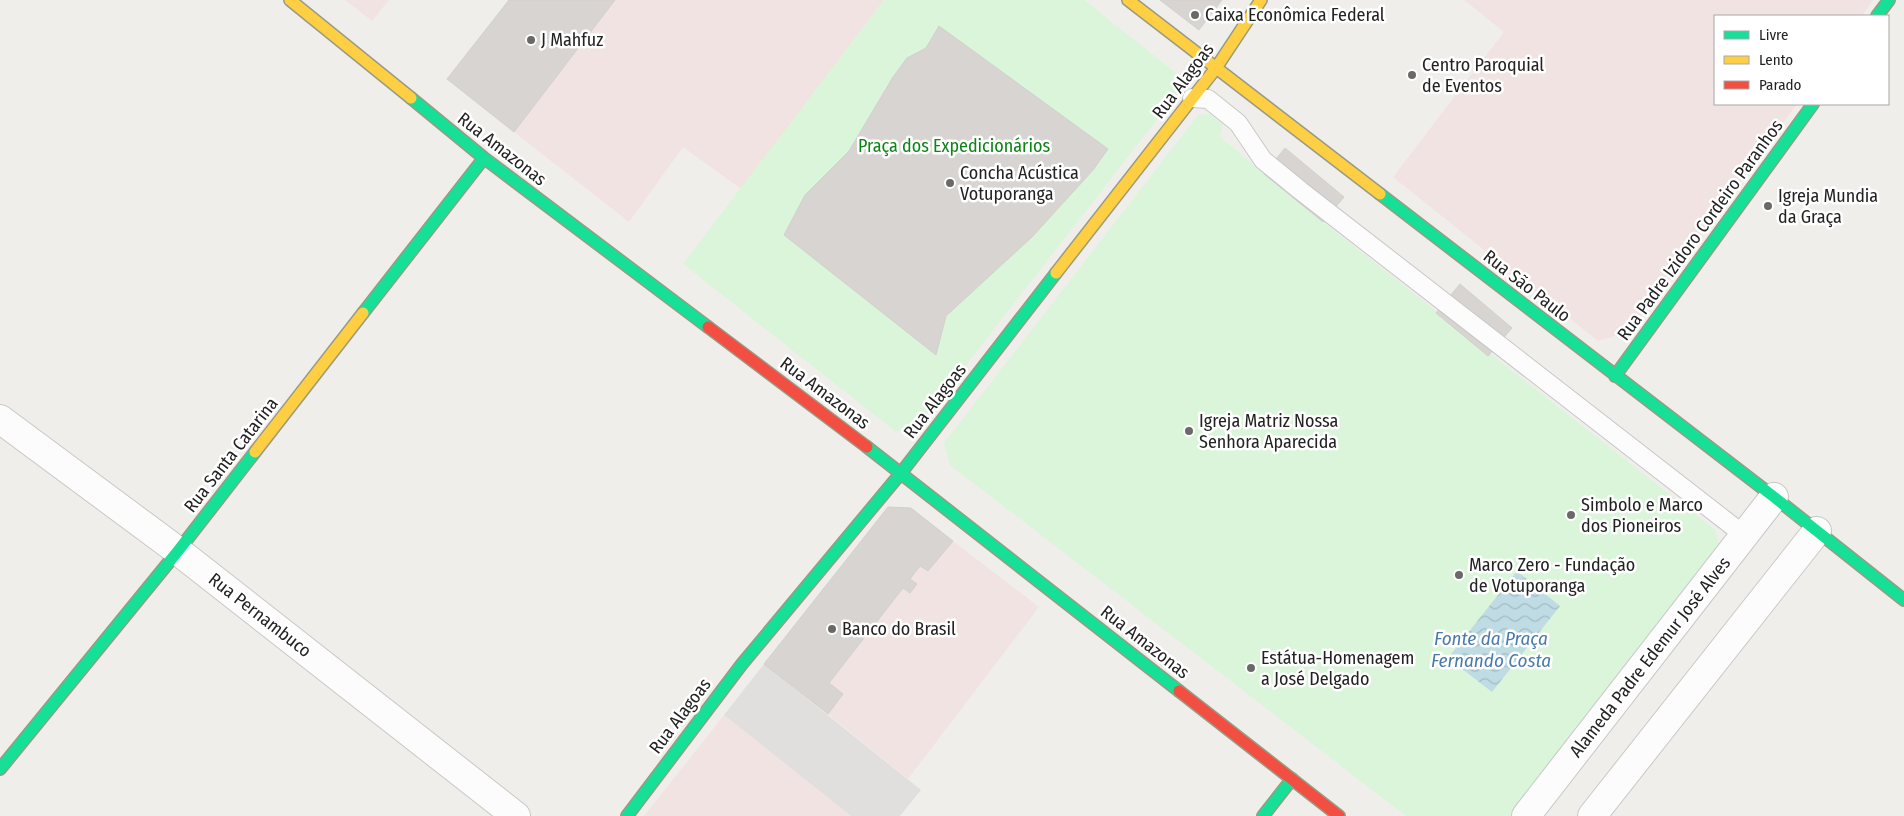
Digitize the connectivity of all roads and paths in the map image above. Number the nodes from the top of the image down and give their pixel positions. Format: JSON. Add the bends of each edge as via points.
{"nodes":[{"id":1,"x":290,"y":0,"type":"edge"},
{"id":2,"x":1128,"y":0,"type":"edge"},
{"id":3,"x":1261,"y":0,"type":"edge"},
{"id":4,"x":1889,"y":0,"type":"edge"},
{"id":5,"x":1878,"y":15,"type":"edge"},
{"id":6,"x":1216,"y":68,"type":"junction"},
{"id":7,"x":1192,"y":98,"type":"junction"},
{"id":8,"x":1812,"y":105,"type":"edge"},
{"id":9,"x":484,"y":158,"type":"junction"},
{"id":10,"x":1615,"y":376,"type":"junction"},
{"id":11,"x":0,"y":419,"type":"edge"},
{"id":12,"x":901,"y":472,"type":"junction"},
{"id":13,"x":1774,"y":497,"type":"junction"},
{"id":14,"x":1817,"y":531,"type":"junction"},
{"id":15,"x":1744,"y":535,"type":"junction"},
{"id":16,"x":178,"y":551,"type":"junction"},
{"id":17,"x":1904,"y":600,"type":"edge"},
{"id":18,"x":0,"y":769,"type":"edge"},
{"id":19,"x":1292,"y":779,"type":"junction"},
{"id":20,"x":516,"y":816,"type":"edge"},
{"id":21,"x":627,"y":816,"type":"edge"},
{"id":22,"x":1263,"y":816,"type":"edge"},
{"id":23,"x":1338,"y":816,"type":"edge"},
{"id":24,"x":1526,"y":816,"type":"edge"},
{"id":25,"x":1592,"y":816,"type":"edge"}],
"edges":[{"from":1,"to":9,"type":"main road","name":"Rua Amazonas"},
{"from":2,"to":6,"type":"main road","name":"Rua São Paulo"},
{"from":3,"to":6,"type":"main road","name":"Rua Alagoas"},
{"from":4,"to":5,"type":"main road"},
{"from":6,"to":7,"type":"main road","name":"Rua Alagoas"},
{"from":6,"to":10,"type":"main road","name":"Rua São Paulo"},
{"from":7,"to":12,"type":"main road","name":"Rua Alagoas"},
{"from":7,"to":15,"type":"lane","via":[[1208,99],[1238,123],[1263,160]]},
{"from":8,"to":10,"type":"main road","name":"Rua Padre Izidoro Cordeiro Paranhos"},
{"from":9,"to":12,"type":"main road","name":"Rua Amazonas"},
{"from":9,"to":16,"type":"main road","name":"Rua Santa Catarina"},
{"from":10,"to":13,"type":"main road","name":"Rua São Paulo"},
{"from":11,"to":16,"type":"street","name":"Rua Pernambuco"},
{"from":12,"to":19,"type":"main road","name":"Rua Amazonas"},
{"from":12,"to":21,"type":"main road","name":"Rua Alagoas","via":[[742,664]]},
{"from":13,"to":14,"type":"main road","name":"Rua São Paulo"},
{"from":13,"to":15,"type":"street","name":"Alameda Padre Edemur José Alves"},
{"from":14,"to":17,"type":"main road","name":"Rua São Paulo"},
{"from":14,"to":25,"type":"street"},
{"from":15,"to":24,"type":"street","name":"Alameda Padre Edemur José Alves"},
{"from":16,"to":18,"type":"main road","name":"Rua Santa Catarina"},
{"from":16,"to":20,"type":"street","name":"Rua Pernambuco"},
{"from":19,"to":22,"type":"main road"},
{"from":19,"to":23,"type":"main road","name":"Rua Amazonas"}]}
